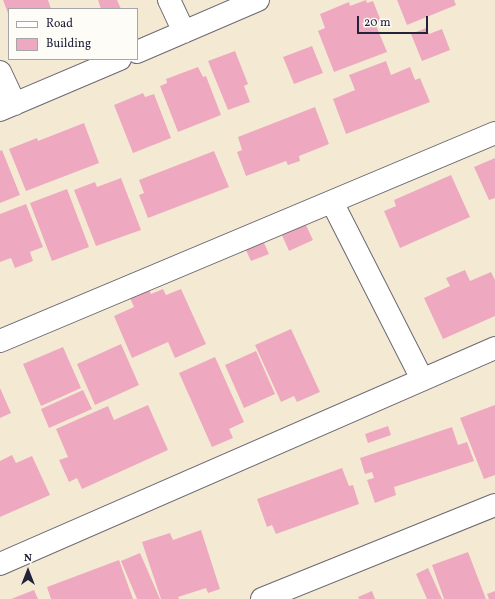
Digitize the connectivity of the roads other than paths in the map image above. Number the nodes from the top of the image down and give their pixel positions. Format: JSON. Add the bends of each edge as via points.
{"nodes":[{"id":1,"x":169,"y":0,"type":"edge"},
{"id":2,"x":258,"y":0,"type":"edge"},
{"id":3,"x":184,"y":32,"type":"junction"},
{"id":4,"x":138,"y":52,"type":"edge"},
{"id":5,"x":118,"y":60,"type":"edge"},
{"id":6,"x":0,"y":72,"type":"edge"},
{"id":7,"x":7,"y":107,"type":"edge"},
{"id":8,"x":495,"y":133,"type":"edge"},
{"id":9,"x":332,"y":202,"type":"junction"},
{"id":10,"x":0,"y":341,"type":"edge"},
{"id":11,"x":495,"y":348,"type":"edge"},
{"id":12,"x":422,"y":379,"type":"junction"},
{"id":13,"x":495,"y":505,"type":"edge"},
{"id":14,"x":0,"y":564,"type":"edge"},
{"id":15,"x":262,"y":599,"type":"edge"}],
"edges":[{"from":1,"to":3,"type":"street"},
{"from":2,"to":3,"type":"street"},
{"from":3,"to":4,"type":"street"},
{"from":5,"to":7,"type":"street"},
{"from":6,"to":7,"type":"street"},
{"from":8,"to":9,"type":"street"},
{"from":9,"to":10,"type":"street"},
{"from":9,"to":12,"type":"street"},
{"from":11,"to":12,"type":"street"},
{"from":12,"to":14,"type":"street"},
{"from":13,"to":15,"type":"street"}]}
